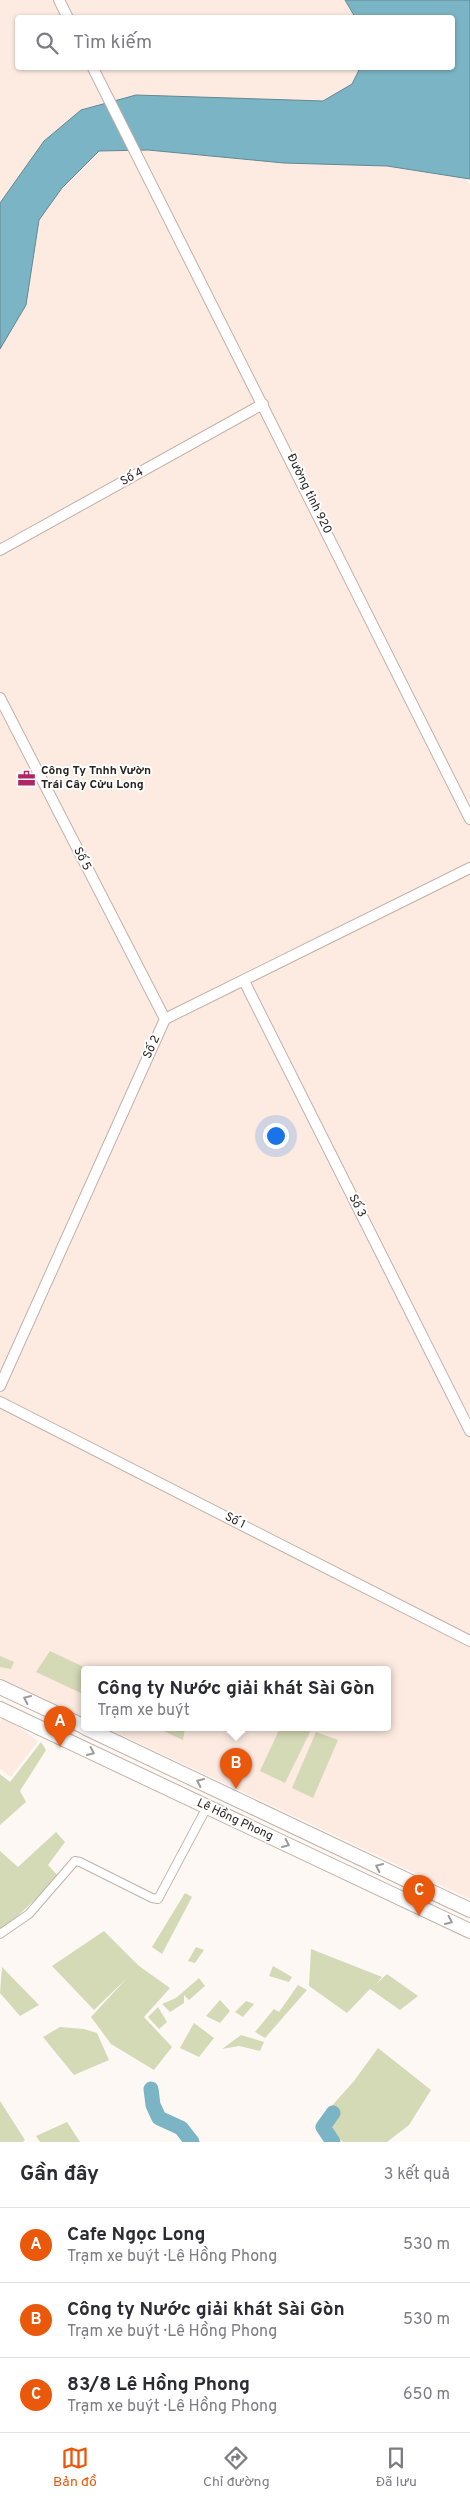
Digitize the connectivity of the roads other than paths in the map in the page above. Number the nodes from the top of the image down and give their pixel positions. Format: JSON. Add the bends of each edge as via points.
{"nodes":[{"id":1,"x":59,"y":0,"type":"edge"},
{"id":2,"x":66,"y":15,"type":"edge"},
{"id":3,"x":95,"y":70,"type":"edge"},
{"id":4,"x":264,"y":404,"type":"junction"},
{"id":5,"x":0,"y":550,"type":"edge"},
{"id":6,"x":0,"y":698,"type":"edge"},
{"id":7,"x":470,"y":819,"type":"edge"},
{"id":8,"x":470,"y":868,"type":"edge"},
{"id":9,"x":244,"y":981,"type":"junction"},
{"id":10,"x":165,"y":1019,"type":"junction"},
{"id":11,"x":0,"y":1386,"type":"edge"},
{"id":12,"x":0,"y":1402,"type":"edge"},
{"id":13,"x":470,"y":1431,"type":"edge"},
{"id":14,"x":470,"y":1640,"type":"edge"},
{"id":15,"x":0,"y":1687,"type":"edge"},
{"id":16,"x":0,"y":1709,"type":"edge"},
{"id":17,"x":81,"y":1726,"type":"edge"},
{"id":18,"x":91,"y":1731,"type":"edge"},
{"id":19,"x":207,"y":1807,"type":"junction"},
{"id":20,"x":470,"y":1910,"type":"edge"},
{"id":21,"x":470,"y":1931,"type":"edge"},
{"id":22,"x":0,"y":1934,"type":"edge"}],
"edges":[{"from":1,"to":2,"type":"street"},
{"from":3,"to":4,"type":"street","name":"Đường tỉnh 920"},
{"from":4,"to":5,"type":"street","name":"Số 4"},
{"from":4,"to":7,"type":"street","name":"Đường tỉnh 920"},
{"from":6,"to":10,"type":"street","name":"Số 5"},
{"from":8,"to":9,"type":"street"},
{"from":9,"to":10,"type":"street"},
{"from":9,"to":13,"type":"street","name":"Số 3"},
{"from":10,"to":11,"type":"street","name":"Số 2"},
{"from":12,"to":14,"type":"street","name":"Số 1"},
{"from":17,"to":15,"type":"highway","name":"Lê Hồng Phong","one_way":true},
{"from":16,"to":19,"type":"highway","name":"Lê Hồng Phong","one_way":true},
{"from":20,"to":18,"type":"highway","name":"Lê Hồng Phong","one_way":true},
{"from":19,"to":21,"type":"highway","name":"Lê Hồng Phong","one_way":true},
{"from":19,"to":22,"type":"street","via":[[158,1899],[75,1861],[29,1914]]}]}
